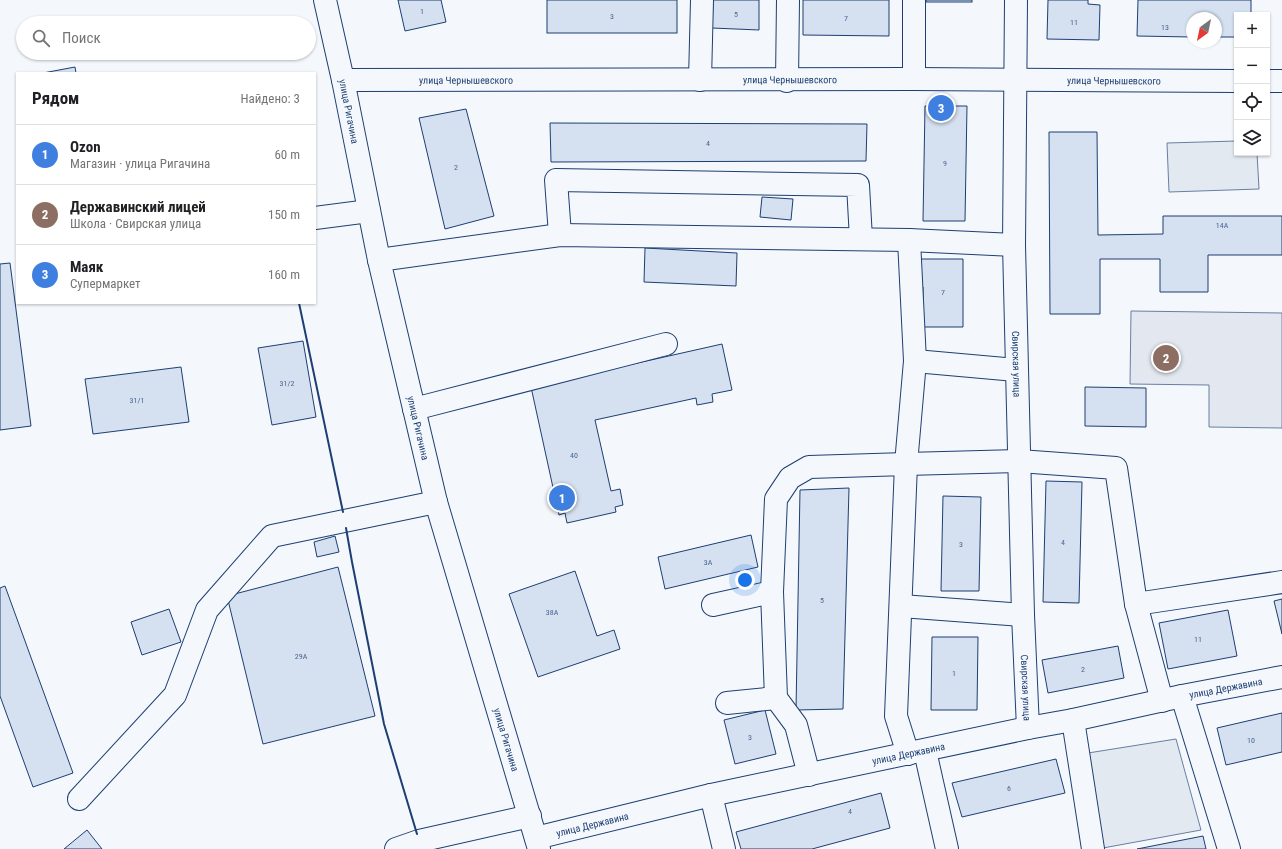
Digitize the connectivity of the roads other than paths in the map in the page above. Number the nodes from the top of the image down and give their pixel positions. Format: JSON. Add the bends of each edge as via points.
{"nodes":[{"id":1,"x":325,"y":0,"type":"edge"},
{"id":2,"x":702,"y":0,"type":"edge"},
{"id":3,"x":788,"y":0,"type":"edge"},
{"id":4,"x":914,"y":0,"type":"edge"},
{"id":5,"x":1016,"y":0,"type":"edge"},
{"id":6,"x":914,"y":79,"type":"junction"},
{"id":7,"x":344,"y":80,"type":"junction"},
{"id":8,"x":700,"y":80,"type":"junction"},
{"id":9,"x":787,"y":80,"type":"junction"},
{"id":10,"x":1015,"y":80,"type":"junction"},
{"id":11,"x":1234,"y":81,"type":"edge"},
{"id":12,"x":1270,"y":81,"type":"edge"},
{"id":13,"x":1282,"y":81,"type":"edge"},
{"id":14,"x":369,"y":211,"type":"junction"},
{"id":15,"x":316,"y":218,"type":"edge"},
{"id":16,"x":560,"y":235,"type":"junction"},
{"id":17,"x":861,"y":239,"type":"junction"},
{"id":18,"x":909,"y":240,"type":"junction"},
{"id":19,"x":1014,"y":245,"type":"junction"},
{"id":20,"x":379,"y":260,"type":"junction"},
{"id":21,"x":666,"y":344,"type":"dead end"},
{"id":22,"x":915,"y":361,"type":"junction"},
{"id":23,"x":1016,"y":370,"type":"junction"},
{"id":24,"x":414,"y":409,"type":"junction"},
{"id":25,"x":1019,"y":461,"type":"junction"},
{"id":26,"x":906,"y":464,"type":"junction"},
{"id":27,"x":436,"y":502,"type":"junction"},
{"id":28,"x":1282,"y":582,"type":"edge"},
{"id":29,"x":772,"y":592,"type":"junction"},
{"id":30,"x":1136,"y":604,"type":"junction"},
{"id":31,"x":713,"y":605,"type":"dead end"},
{"id":32,"x":900,"y":606,"type":"junction"},
{"id":33,"x":1023,"y":615,"type":"junction"},
{"id":34,"x":1282,"y":677,"type":"edge"},
{"id":35,"x":776,"y":698,"type":"junction"},
{"id":36,"x":1172,"y":698,"type":"junction"},
{"id":37,"x":727,"y":703,"type":"dead end"},
{"id":38,"x":1073,"y":720,"type":"junction"},
{"id":39,"x":1028,"y":728,"type":"junction"},
{"id":40,"x":916,"y":752,"type":"junction"},
{"id":41,"x":809,"y":775,"type":"junction"},
{"id":42,"x":711,"y":795,"type":"junction"},
{"id":43,"x":79,"y":799,"type":"dead end"},
{"id":44,"x":530,"y":816,"type":"junction"},
{"id":45,"x":537,"y":843,"type":"edge"},
{"id":46,"x":396,"y":849,"type":"edge"},
{"id":47,"x":724,"y":849,"type":"edge"},
{"id":48,"x":947,"y":849,"type":"edge"},
{"id":49,"x":1093,"y":849,"type":"edge"},
{"id":50,"x":1229,"y":849,"type":"edge"}],
"edges":[{"from":1,"to":7,"type":"street","name":"улица Ригачина"},
{"from":2,"to":8,"type":"street"},
{"from":3,"to":9,"type":"street"},
{"from":4,"to":6,"type":"street"},
{"from":5,"to":10,"type":"street","name":"Свирская улица"},
{"from":6,"to":9,"type":"street","name":"улица Чернышевского"},
{"from":6,"to":10,"type":"street","name":"улица Чернышевского"},
{"from":7,"to":8,"type":"street","name":"улица Чернышевского"},
{"from":7,"to":14,"type":"street","name":"улица Ригачина"},
{"from":8,"to":9,"type":"street","name":"улица Чернышевского"},
{"from":10,"to":11,"type":"street","name":"улица Чернышевского"},
{"from":10,"to":19,"type":"street","name":"Свирская улица"},
{"from":12,"to":13,"type":"street"},
{"from":14,"to":15,"type":"street"},
{"from":14,"to":20,"type":"street","name":"улица Ригачина"},
{"from":16,"to":17,"type":"street"},
{"from":16,"to":17,"type":"street","via":[[556,180],[858,185]]},
{"from":16,"to":20,"type":"street"},
{"from":17,"to":18,"type":"street"},
{"from":18,"to":19,"type":"street"},
{"from":18,"to":22,"type":"street"},
{"from":19,"to":23,"type":"street","name":"Свирская улица"},
{"from":20,"to":24,"type":"street","name":"улица Ригачина"},
{"from":21,"to":24,"type":"street"},
{"from":22,"to":23,"type":"street"},
{"from":22,"to":26,"type":"street"},
{"from":23,"to":25,"type":"street","name":"Свирская улица"},
{"from":24,"to":27,"type":"street","name":"улица Ригачина"},
{"from":25,"to":26,"type":"street"},
{"from":25,"to":30,"type":"street","via":[[1116,468]]},
{"from":25,"to":33,"type":"street","name":"Свирская улица"},
{"from":26,"to":29,"type":"street","via":[[809,466],[790,478],[776,499]]},
{"from":26,"to":32,"type":"street"},
{"from":27,"to":43,"type":"street","via":[[272,536],[206,610],[175,694]]},
{"from":27,"to":44,"type":"street","name":"улица Ригачина"},
{"from":28,"to":30,"type":"street"},
{"from":29,"to":31,"type":"street"},
{"from":29,"to":35,"type":"street"},
{"from":30,"to":36,"type":"street"},
{"from":32,"to":33,"type":"street"},
{"from":32,"to":40,"type":"street","via":[[896,716]]},
{"from":33,"to":39,"type":"street","name":"Свирская улица"},
{"from":34,"to":36,"type":"street","name":"улица Державина"},
{"from":35,"to":37,"type":"street"},
{"from":35,"to":41,"type":"street","via":[[796,725]]},
{"from":36,"to":38,"type":"street","name":"улица Державина"},
{"from":36,"to":50,"type":"street"},
{"from":38,"to":39,"type":"street","name":"улица Державина"},
{"from":38,"to":49,"type":"street"},
{"from":39,"to":40,"type":"street","name":"улица Державина"},
{"from":40,"to":41,"type":"street","name":"улица Державина"},
{"from":40,"to":48,"type":"street"},
{"from":41,"to":42,"type":"street","name":"улица Державина"},
{"from":42,"to":45,"type":"street","name":"улица Державина"},
{"from":42,"to":47,"type":"street"},
{"from":44,"to":45,"type":"street","name":"улица Ригачина"},
{"from":44,"to":46,"type":"street"}]}
